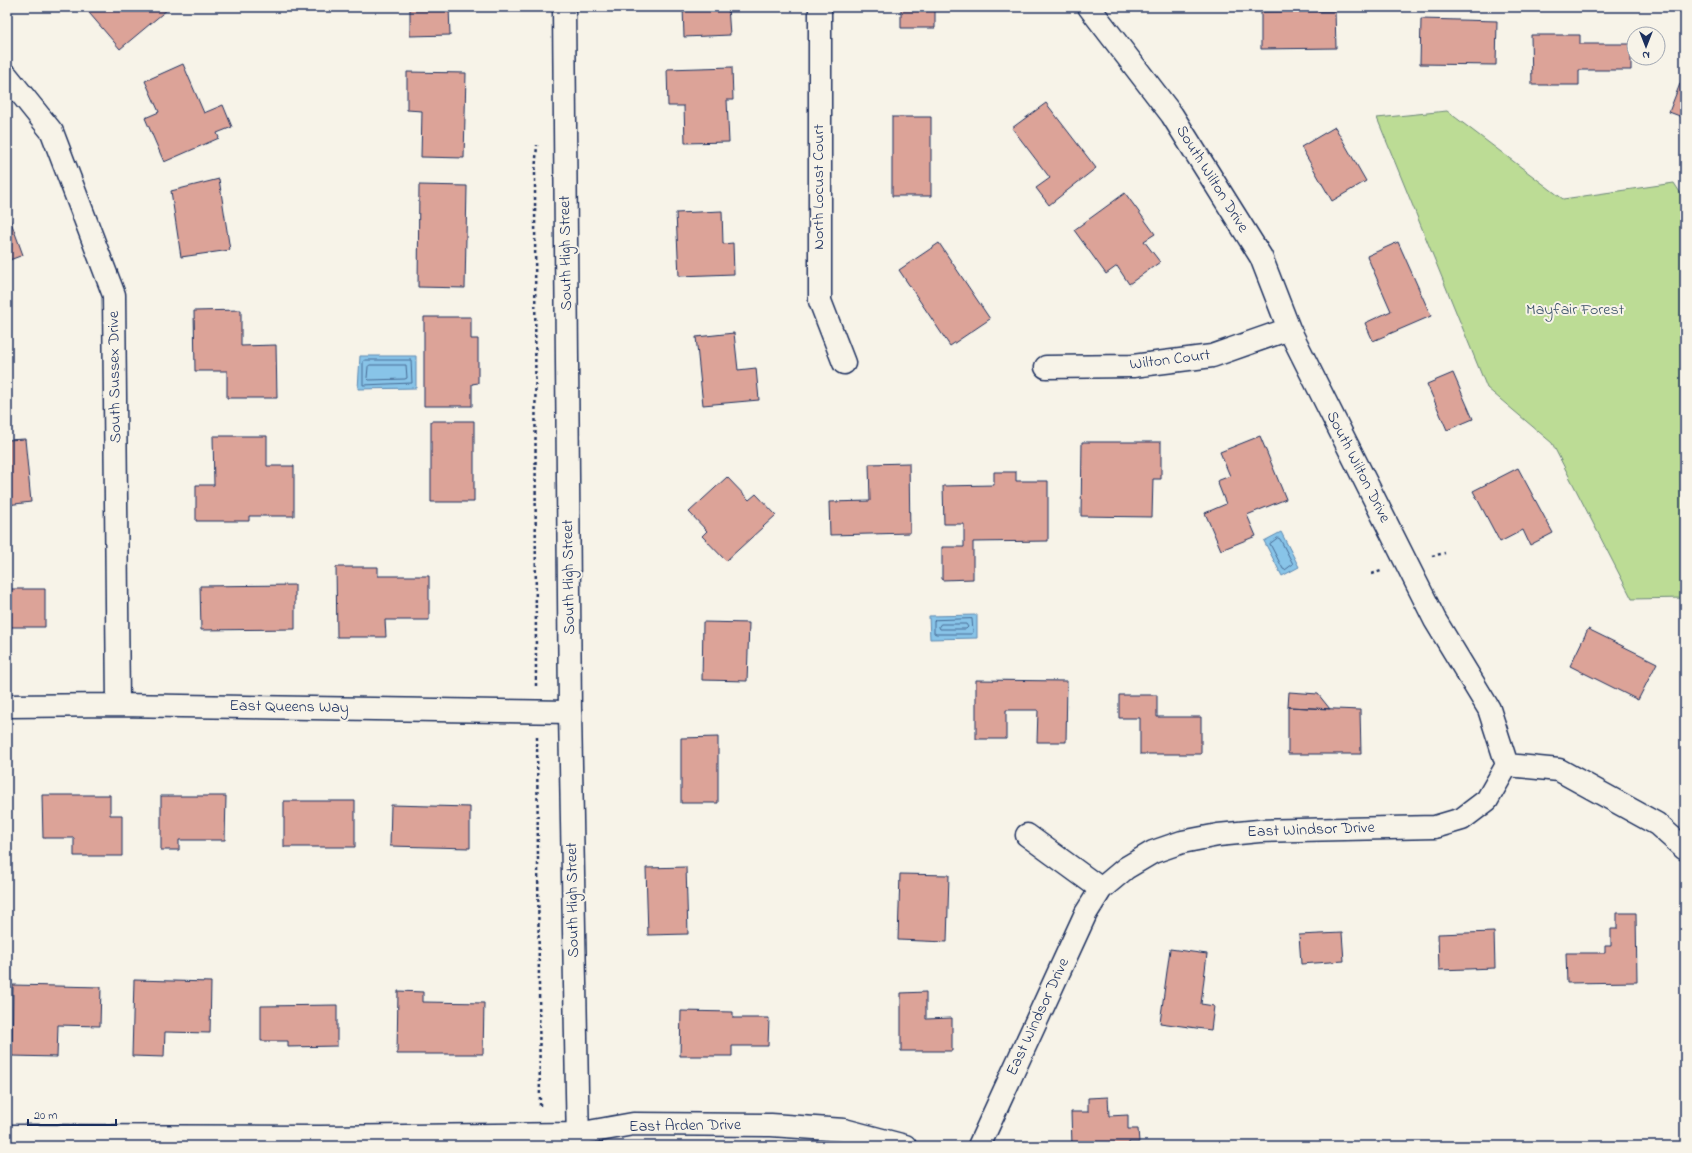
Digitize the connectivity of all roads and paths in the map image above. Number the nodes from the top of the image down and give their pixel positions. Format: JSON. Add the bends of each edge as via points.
{"nodes":[{"id":1,"x":564,"y":7,"type":"edge"},
{"id":2,"x":820,"y":7,"type":"edge"},
{"id":3,"x":1089,"y":7,"type":"edge"},
{"id":4,"x":7,"y":76,"type":"edge"},
{"id":5,"x":537,"y":142,"type":"dead end"},
{"id":6,"x":1289,"y":329,"type":"junction"},
{"id":7,"x":844,"y":362,"type":"dead end"},
{"id":8,"x":1046,"y":367,"type":"dead end"},
{"id":9,"x":118,"y":705,"type":"junction"},
{"id":10,"x":7,"y":706,"type":"edge"},
{"id":11,"x":536,"y":711,"type":"junction"},
{"id":12,"x":570,"y":712,"type":"junction"},
{"id":13,"x":1507,"y":765,"type":"junction"},
{"id":14,"x":1027,"y":835,"type":"dead end"},
{"id":15,"x":1685,"y":849,"type":"edge"},
{"id":16,"x":1101,"y":889,"type":"junction"},
{"id":17,"x":540,"y":1134,"type":"junction"},
{"id":18,"x":7,"y":1136,"type":"edge"},
{"id":19,"x":578,"y":1140,"type":"edge"},
{"id":20,"x":320,"y":1141,"type":"edge"},
{"id":21,"x":905,"y":1146,"type":"edge"},
{"id":22,"x":979,"y":1146,"type":"edge"}],
"edges":[{"from":1,"to":12,"type":"street","name":"South High Street"},
{"from":2,"to":7,"type":"street","name":"North Locust Court","via":[[820,301]]},
{"from":3,"to":6,"type":"street","name":"South Wilton Drive","via":[[1172,115],[1256,250]]},
{"from":4,"to":9,"type":"street","name":"South Sussex Drive","via":[[52,132],[114,295]]},
{"from":5,"to":11,"type":"path"},
{"from":6,"to":8,"type":"street","name":"Wilton Court","via":[[1212,356],[1133,366]]},
{"from":6,"to":13,"type":"street","name":"South Wilton Drive","via":[[1435,620],[1489,709]]},
{"from":9,"to":10,"type":"street","name":"East Queens Way"},
{"from":9,"to":11,"type":"street","name":"East Queens Way"},
{"from":11,"to":12,"type":"street","name":"East Queens Way"},
{"from":11,"to":17,"type":"path"},
{"from":12,"to":19,"type":"street","name":"South High Street"},
{"from":13,"to":15,"type":"street","via":[[1559,770],[1657,824]]},
{"from":13,"to":16,"type":"street","name":"East Windsor Drive","via":[[1487,800],[1462,819],[1435,827],[1218,834],[1153,852],[1126,868]]},
{"from":14,"to":16,"type":"street"},
{"from":16,"to":22,"type":"street","name":"East Windsor Drive","via":[[1086,913]]},
{"from":17,"to":19,"type":"street","name":"East Arden Drive"},
{"from":17,"to":20,"type":"street","name":"East Arden Drive"},
{"from":18,"to":20,"type":"street","name":"East Arden Drive"},
{"from":19,"to":21,"type":"street","name":"East Arden Drive","via":[[633,1124],[771,1125],[844,1130]]}]}
